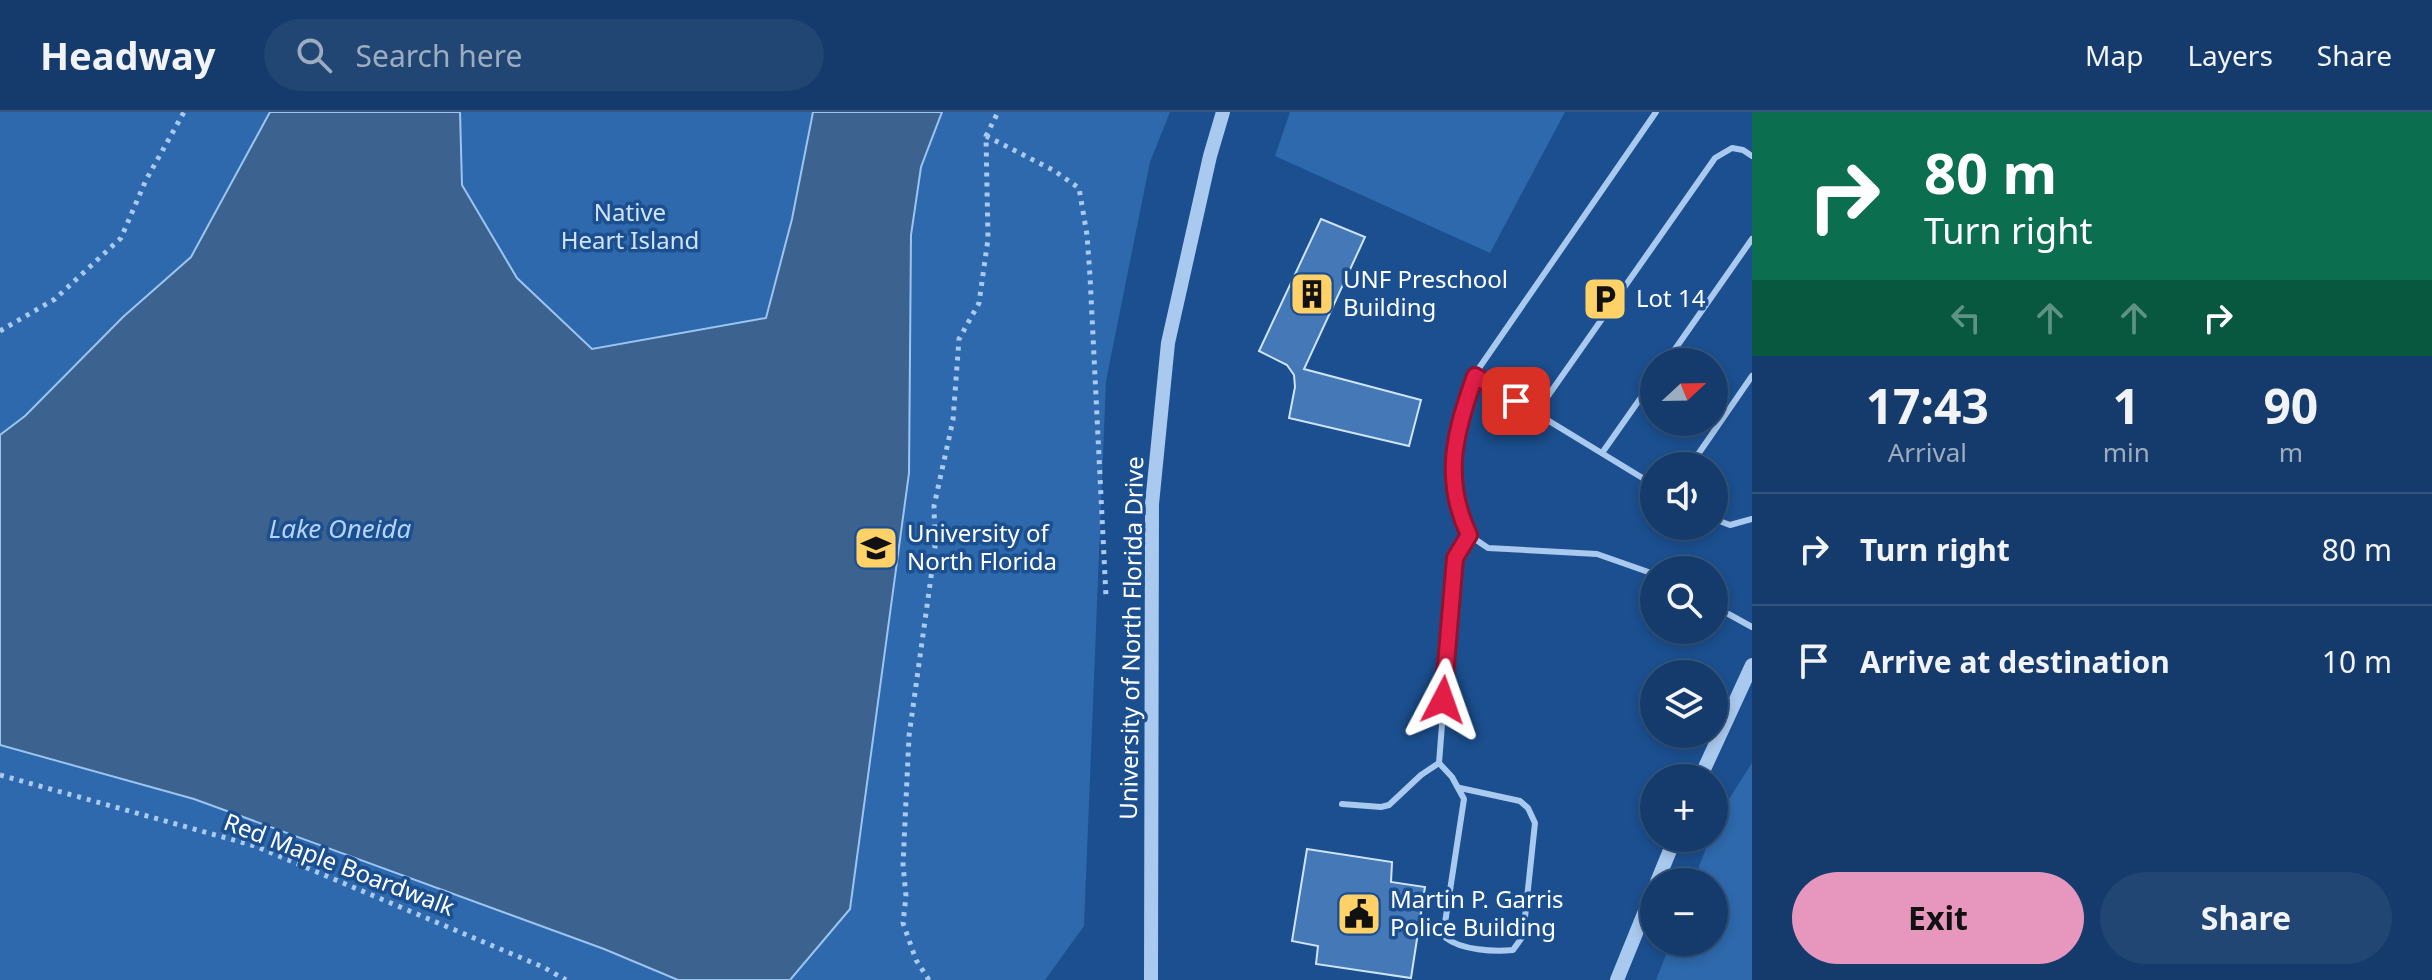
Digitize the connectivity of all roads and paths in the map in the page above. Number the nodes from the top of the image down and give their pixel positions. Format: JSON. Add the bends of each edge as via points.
{"nodes":[{"id":1,"x":184,"y":112,"type":"edge"},
{"id":2,"x":998,"y":112,"type":"edge"},
{"id":3,"x":1223,"y":112,"type":"edge"},
{"id":4,"x":1656,"y":112,"type":"edge"},
{"id":5,"x":986,"y":136,"type":"junction"},
{"id":6,"x":1752,"y":156,"type":"edge"},
{"id":7,"x":1752,"y":239,"type":"edge"},
{"id":8,"x":0,"y":331,"type":"edge"},
{"id":9,"x":1676,"y":348,"type":"edge"},
{"id":10,"x":1475,"y":376,"type":"junction"},
{"id":11,"x":1752,"y":376,"type":"edge"},
{"id":12,"x":1640,"y":399,"type":"edge"},
{"id":13,"x":1536,"y":413,"type":"junction"},
{"id":14,"x":1700,"y":452,"type":"edge"},
{"id":15,"x":1602,"y":453,"type":"junction"},
{"id":16,"x":1640,"y":476,"type":"edge"},
{"id":17,"x":1752,"y":519,"type":"edge"},
{"id":18,"x":1728,"y":524,"type":"edge"},
{"id":19,"x":1469,"y":535,"type":"junction"},
{"id":20,"x":1640,"y":569,"type":"edge"},
{"id":21,"x":1106,"y":597,"type":"dead end"},
{"id":22,"x":1728,"y":614,"type":"edge"},
{"id":23,"x":1752,"y":627,"type":"edge"},
{"id":24,"x":1752,"y":665,"type":"edge"},
{"id":25,"x":1439,"y":763,"type":"junction"},
{"id":26,"x":1706,"y":764,"type":"edge"},
{"id":27,"x":0,"y":775,"type":"edge"},
{"id":28,"x":1460,"y":788,"type":"junction"},
{"id":29,"x":1342,"y":804,"type":"dead end"},
{"id":30,"x":1640,"y":923,"type":"edge"},
{"id":31,"x":566,"y":980,"type":"edge"},
{"id":32,"x":929,"y":980,"type":"edge"},
{"id":33,"x":1151,"y":980,"type":"edge"},
{"id":34,"x":1617,"y":980,"type":"edge"}],
"edges":[{"from":1,"to":8,"type":"path","via":[[121,238],[55,299]]},
{"from":2,"to":5,"type":"path"},
{"from":3,"to":33,"type":"street","name":"University of North Florida Drive","via":[[1168,343],[1153,491]]},
{"from":4,"to":10,"type":"lane"},
{"from":5,"to":21,"type":"path","via":[[1079,188],[1090,276]]},
{"from":5,"to":32,"type":"path","via":[[988,239],[979,303],[959,339],[953,420],[934,506],[935,548],[909,736],[903,923]]},
{"from":6,"to":13,"type":"lane","via":[[1732,148],[1715,158]]},
{"from":7,"to":9,"type":"lane"},
{"from":10,"to":13,"type":"lane"},
{"from":10,"to":19,"type":"lane","via":[[1458,425],[1453,467],[1458,512]]},
{"from":11,"to":14,"type":"lane"},
{"from":12,"to":15,"type":"lane"},
{"from":13,"to":15,"type":"lane"},
{"from":15,"to":16,"type":"lane"},
{"from":17,"to":18,"type":"lane"},
{"from":19,"to":20,"type":"lane","via":[[1488,548],[1597,554]]},
{"from":19,"to":25,"type":"lane","via":[[1455,558]]},
{"from":22,"to":23,"type":"lane"},
{"from":24,"to":26,"type":"street"},
{"from":25,"to":28,"type":"lane"},
{"from":25,"to":29,"type":"lane","via":[[1389,805]]},
{"from":27,"to":31,"type":"path","name":"Red Maple Boardwalk","via":[[255,846]]},
{"from":28,"to":28,"type":"lane","via":[[1463,813],[1446,938],[1458,945],[1513,950],[1523,936],[1535,823],[1520,801]]},
{"from":30,"to":34,"type":"street"}]}
